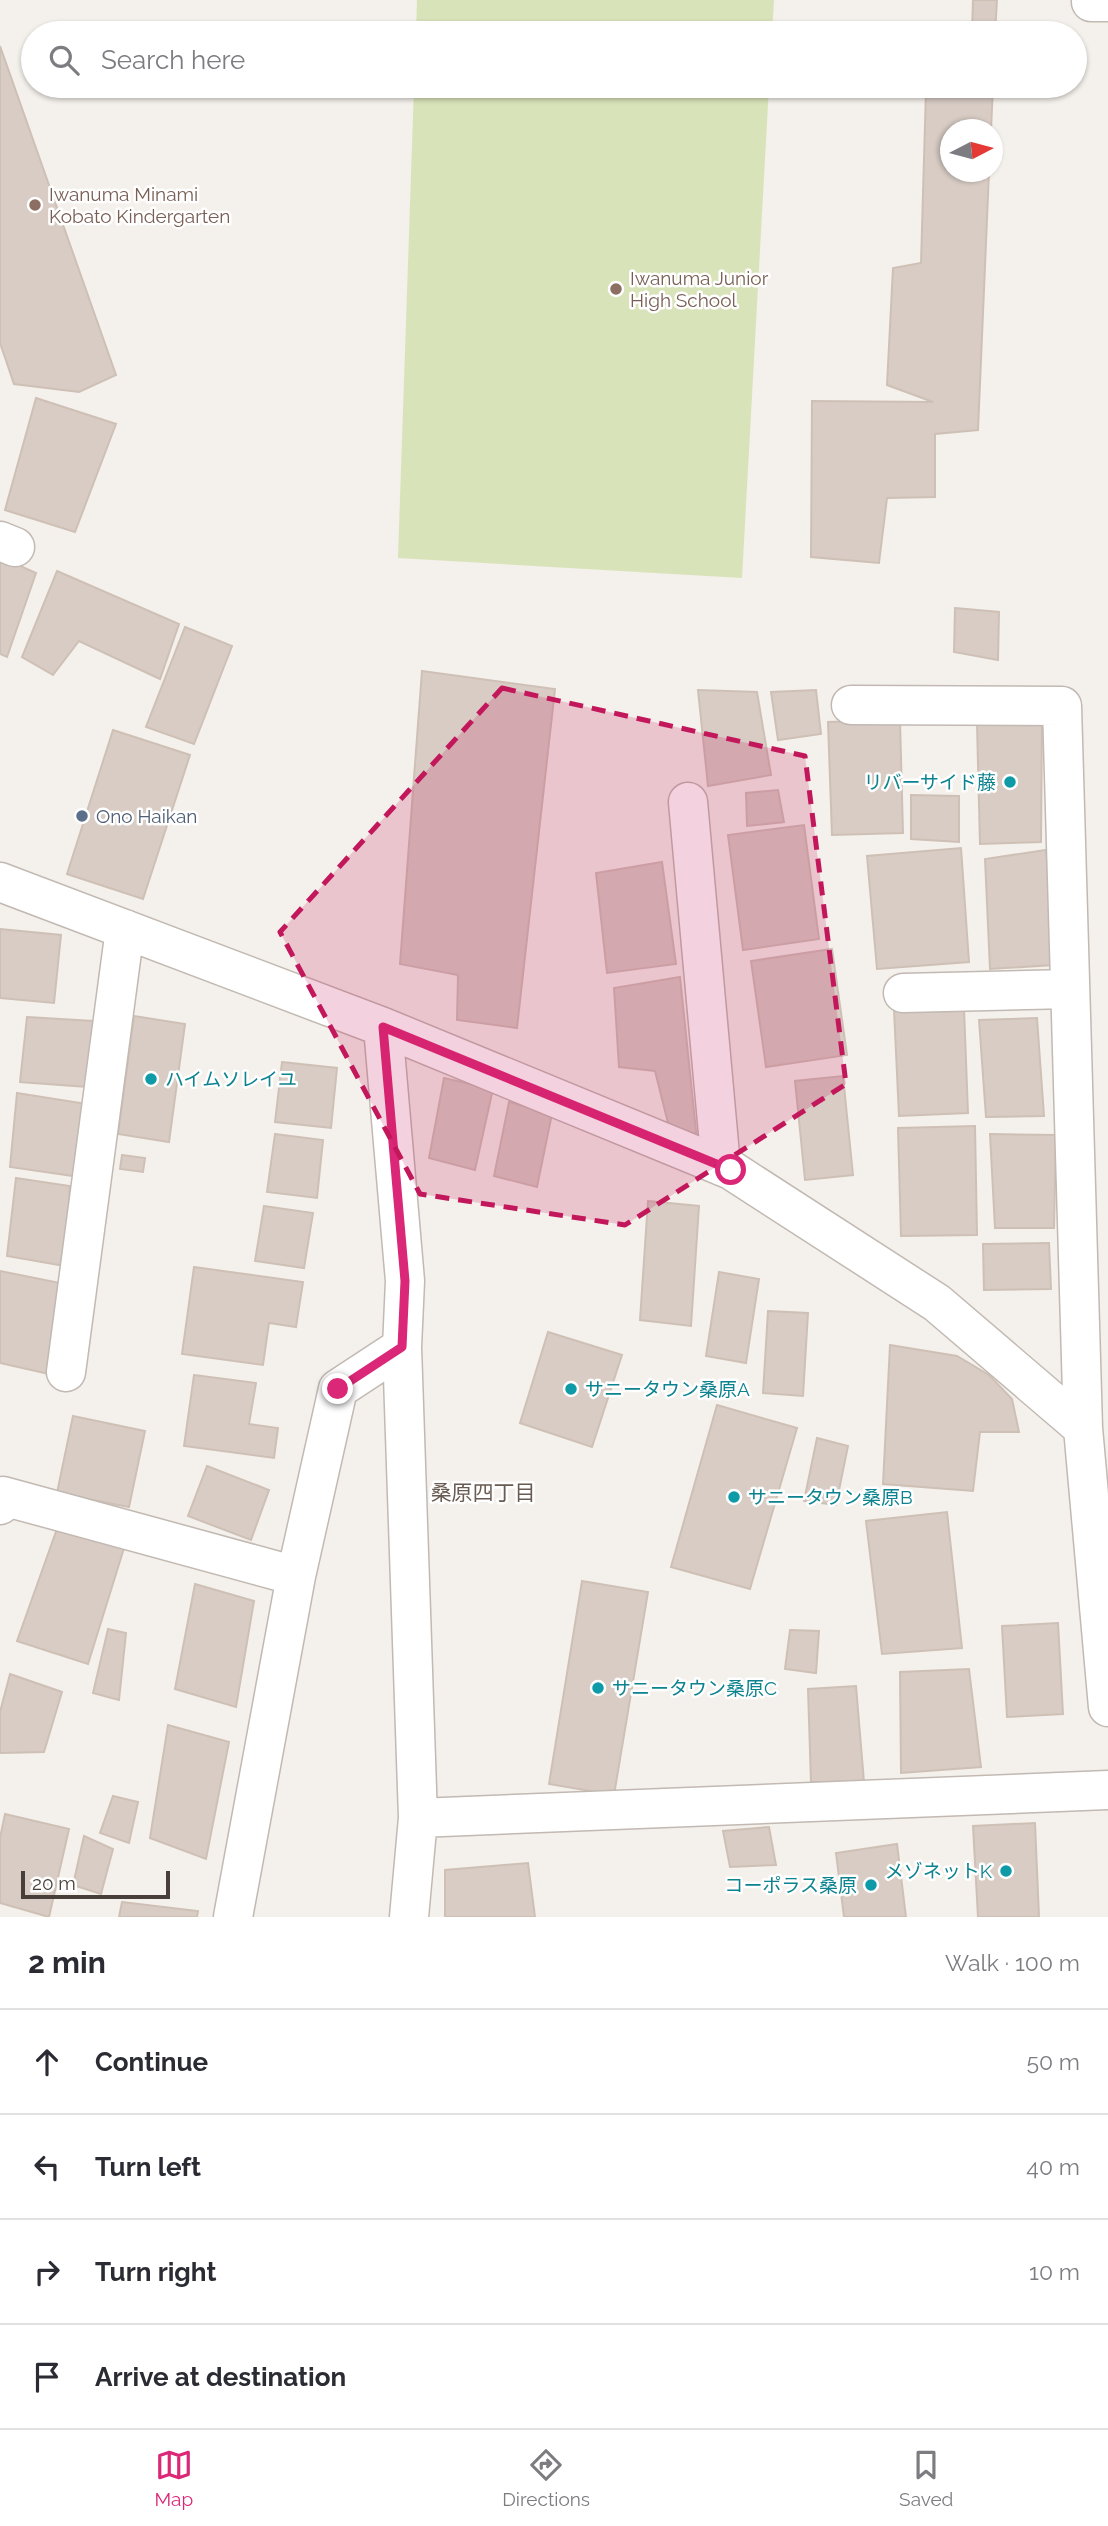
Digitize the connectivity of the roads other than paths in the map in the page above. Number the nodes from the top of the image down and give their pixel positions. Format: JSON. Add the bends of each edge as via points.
{"nodes":[{"id":1,"x":852,"y":705,"type":"dead end"},
{"id":2,"x":688,"y":802,"type":"dead end"},
{"id":3,"x":0,"y":882,"type":"edge"},
{"id":4,"x":125,"y":929,"type":"junction"},
{"id":5,"x":1070,"y":989,"type":"junction"},
{"id":6,"x":903,"y":993,"type":"dead end"},
{"id":7,"x":383,"y":1027,"type":"junction"},
{"id":8,"x":721,"y":1166,"type":"junction"},
{"id":9,"x":402,"y":1347,"type":"junction"},
{"id":10,"x":65,"y":1372,"type":"dead end"},
{"id":11,"x":1083,"y":1428,"type":"junction"},
{"id":12,"x":0,"y":1505,"type":"edge"},
{"id":13,"x":296,"y":1576,"type":"junction"},
{"id":14,"x":1108,"y":1707,"type":"edge"},
{"id":15,"x":1108,"y":1790,"type":"edge"},
{"id":16,"x":418,"y":1818,"type":"junction"},
{"id":17,"x":233,"y":1917,"type":"edge"},
{"id":18,"x":409,"y":1917,"type":"edge"}],
"edges":[{"from":1,"to":5,"type":"street","via":[[1062,706]]},
{"from":2,"to":8,"type":"street"},
{"from":3,"to":4,"type":"street"},
{"from":4,"to":7,"type":"street"},
{"from":4,"to":10,"type":"street"},
{"from":5,"to":6,"type":"street"},
{"from":5,"to":11,"type":"street"},
{"from":7,"to":8,"type":"street"},
{"from":7,"to":9,"type":"street","via":[[405,1281]]},
{"from":8,"to":11,"type":"street","via":[[937,1303]]},
{"from":9,"to":13,"type":"street","via":[[338,1389]]},
{"from":9,"to":16,"type":"street"},
{"from":11,"to":14,"type":"street"},
{"from":12,"to":13,"type":"street","via":[[3,1496]]},
{"from":13,"to":17,"type":"street"},
{"from":15,"to":16,"type":"street"},
{"from":16,"to":18,"type":"street"}]}
